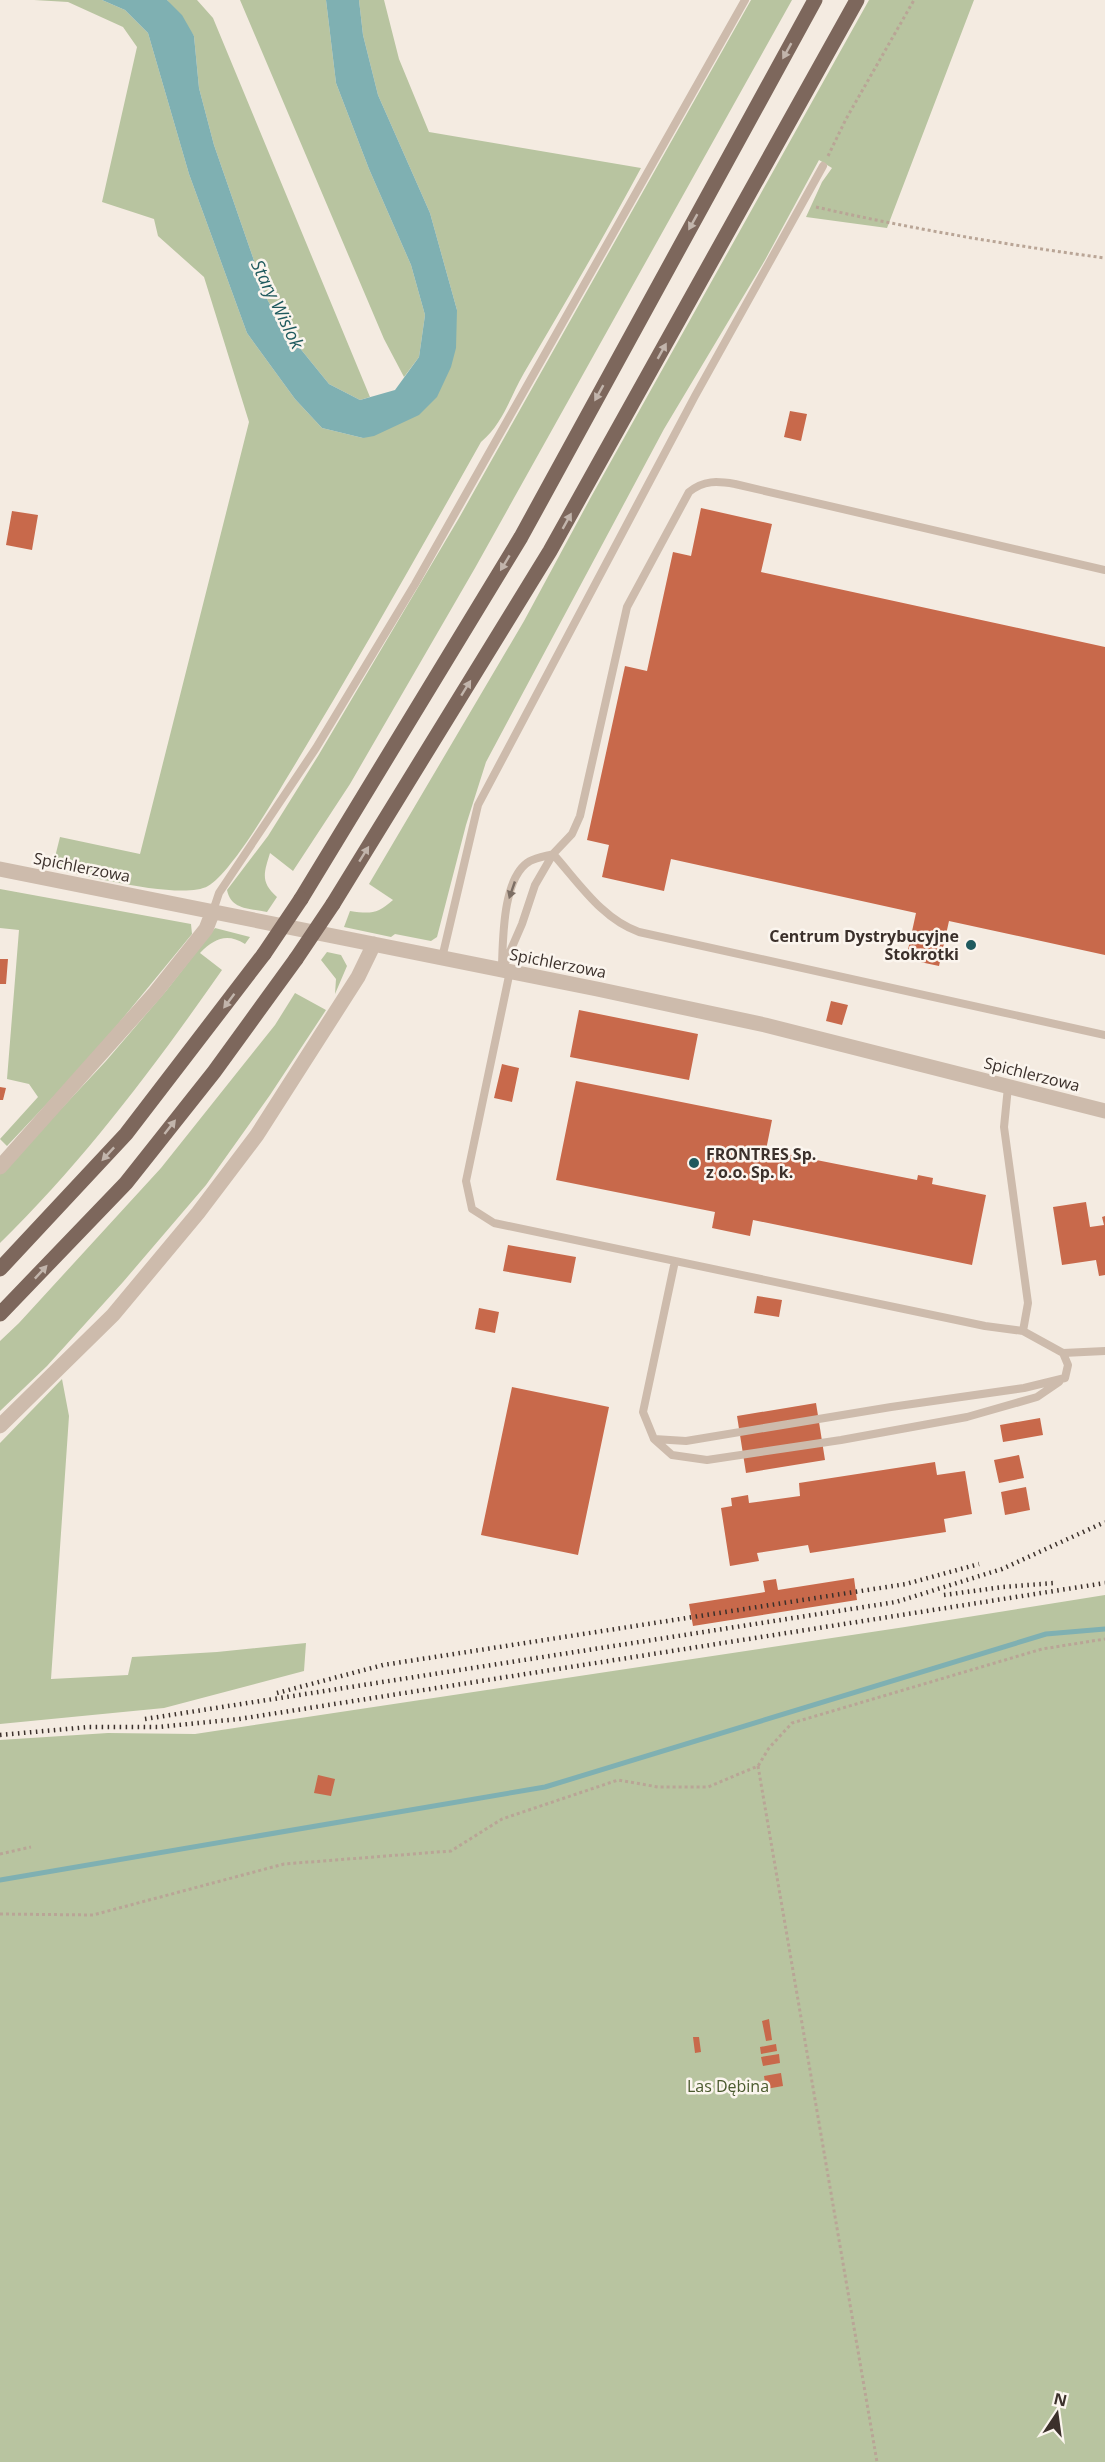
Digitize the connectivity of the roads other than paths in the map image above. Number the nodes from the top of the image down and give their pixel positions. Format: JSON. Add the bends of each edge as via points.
{"nodes":[{"id":1,"x":745,"y":0,"type":"edge"},
{"id":2,"x":815,"y":0,"type":"edge"},
{"id":3,"x":857,"y":0,"type":"edge"},
{"id":4,"x":823,"y":166,"type":"road end"},
{"id":5,"x":1105,"y":570,"type":"edge"},
{"id":6,"x":553,"y":854,"type":"junction"},
{"id":7,"x":0,"y":869,"type":"edge"},
{"id":8,"x":213,"y":911,"type":"junction"},
{"id":9,"x":374,"y":944,"type":"junction"},
{"id":10,"x":442,"y":958,"type":"junction"},
{"id":11,"x":506,"y":970,"type":"junction"},
{"id":12,"x":1105,"y":1035,"type":"edge"},
{"id":13,"x":1008,"y":1087,"type":"junction"},
{"id":14,"x":1105,"y":1111,"type":"edge"},
{"id":15,"x":0,"y":1167,"type":"edge"},
{"id":16,"x":675,"y":1261,"type":"junction"},
{"id":17,"x":0,"y":1269,"type":"edge"},
{"id":18,"x":0,"y":1314,"type":"edge"},
{"id":19,"x":1023,"y":1331,"type":"junction"},
{"id":20,"x":1105,"y":1351,"type":"edge"},
{"id":21,"x":1063,"y":1353,"type":"junction"},
{"id":22,"x":1065,"y":1378,"type":"junction"},
{"id":23,"x":0,"y":1426,"type":"edge"},
{"id":24,"x":654,"y":1439,"type":"junction"}],
"edges":[{"from":1,"to":8,"type":"lane","via":[[415,584],[310,757],[219,893]]},
{"from":2,"to":17,"type":"main road","one_way":true,"bridge":true,"via":[[520,537],[301,899],[264,954],[126,1134]]},
{"from":18,"to":3,"type":"main road","one_way":true,"bridge":true,"via":[[126,1183],[214,1072],[333,904],[550,551]]},
{"from":4,"to":10,"type":"lane","via":[[695,396],[478,805]]},
{"from":5,"to":6,"type":"lane","via":[[735,483],[719,481],[697,486],[689,492],[627,607],[580,816],[572,834]]},
{"from":6,"to":11,"type":"lane","via":[[535,885]]},
{"from":6,"to":11,"type":"lane","one_way":true,"via":[[530,861],[511,889],[504,920]]},
{"from":6,"to":12,"type":"lane","via":[[623,927]]},
{"from":7,"to":8,"type":"street","name":"Spichlerzowa"},
{"from":8,"to":9,"type":"street","name":"Spichlerzowa"},
{"from":8,"to":15,"type":"street","via":[[206,929],[155,993]]},
{"from":9,"to":10,"type":"street","name":"Spichlerzowa"},
{"from":9,"to":23,"type":"street","via":[[358,977],[257,1135],[198,1214],[113,1315]]},
{"from":10,"to":11,"type":"street","name":"Spichlerzowa"},
{"from":11,"to":13,"type":"street","name":"Spichlerzowa","via":[[765,1025]]},
{"from":11,"to":16,"type":"lane","via":[[465,1181],[472,1209],[494,1223]]},
{"from":13,"to":14,"type":"street","name":"Spichlerzowa"},
{"from":13,"to":19,"type":"lane","via":[[1004,1127],[1029,1303]]},
{"from":16,"to":19,"type":"lane"},
{"from":16,"to":24,"type":"lane","via":[[643,1412]]},
{"from":19,"to":21,"type":"lane"},
{"from":20,"to":21,"type":"lane"},
{"from":21,"to":22,"type":"lane","via":[[1068,1365]]},
{"from":22,"to":24,"type":"lane","via":[[1024,1388],[686,1441]]},
{"from":22,"to":24,"type":"lane","via":[[1037,1397],[967,1417],[707,1460],[672,1455]]}]}
